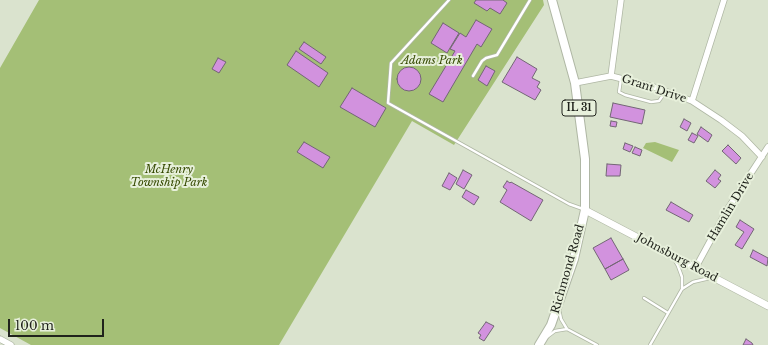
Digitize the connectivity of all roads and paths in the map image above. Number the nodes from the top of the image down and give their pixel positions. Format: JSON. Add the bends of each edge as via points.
{"nodes":[{"id":1,"x":449,"y":0,"type":"edge"},
{"id":2,"x":530,"y":0,"type":"edge"},
{"id":3,"x":552,"y":0,"type":"edge"},
{"id":4,"x":621,"y":0,"type":"edge"},
{"id":5,"x":724,"y":0,"type":"edge"},
{"id":6,"x":473,"y":76,"type":"dead end"},
{"id":7,"x":611,"y":76,"type":"junction"},
{"id":8,"x":621,"y":78,"type":"junction"},
{"id":9,"x":575,"y":83,"type":"junction"},
{"id":10,"x":666,"y":91,"type":"junction"},
{"id":11,"x":692,"y":101,"type":"junction"},
{"id":12,"x":768,"y":147,"type":"edge"},
{"id":13,"x":762,"y":157,"type":"junction"},
{"id":14,"x":585,"y":210,"type":"junction"},
{"id":15,"x":670,"y":254,"type":"junction"},
{"id":16,"x":696,"y":267,"type":"junction"},
{"id":17,"x":716,"y":278,"type":"junction"},
{"id":18,"x":682,"y":289,"type":"junction"},
{"id":19,"x":644,"y":298,"type":"dead end"},
{"id":20,"x":558,"y":306,"type":"junction"},
{"id":21,"x":768,"y":306,"type":"edge"},
{"id":22,"x":668,"y":313,"type":"junction"},
{"id":23,"x":567,"y":329,"type":"junction"},
{"id":24,"x":0,"y":339,"type":"edge"},
{"id":25,"x":540,"y":344,"type":"edge"},
{"id":26,"x":11,"y":345,"type":"edge"},
{"id":27,"x":597,"y":345,"type":"edge"},
{"id":28,"x":650,"y":345,"type":"edge"}],
"edges":[{"from":1,"to":14,"type":"lane","via":[[391,63],[388,103],[569,204]]},
{"from":2,"to":6,"type":"lane","via":[[497,55],[482,61]]},
{"from":3,"to":9,"type":"main road","name":"Richmond Road","number":"IL 31"},
{"from":4,"to":7,"type":"street"},
{"from":5,"to":11,"type":"street"},
{"from":7,"to":8,"type":"street","name":"Grant Drive"},
{"from":7,"to":9,"type":"street","name":"Grant Drive"},
{"from":8,"to":10,"type":"street","name":"Grant Drive"},
{"from":8,"to":10,"type":"lane","via":[[619,92],[625,95],[651,102],[659,101]]},
{"from":9,"to":14,"type":"main road","name":"Richmond Road","number":"IL 31","via":[[586,159]]},
{"from":10,"to":11,"type":"street","name":"Grant Drive"},
{"from":11,"to":13,"type":"street","name":"Grant Drive","via":[[736,132]]},
{"from":12,"to":13,"type":"street","name":"Hamlin Drive"},
{"from":13,"to":16,"type":"street","name":"Hamlin Drive","via":[[727,210]]},
{"from":14,"to":15,"type":"street","name":"Johnsburg Road"},
{"from":14,"to":20,"type":"main road","name":"Richmond Road","number":"IL 31","via":[[574,259]]},
{"from":15,"to":16,"type":"street","name":"Johnsburg Road"},
{"from":15,"to":18,"type":"lane","via":[[682,277]]},
{"from":16,"to":17,"type":"street","name":"Johnsburg Road"},
{"from":17,"to":18,"type":"lane","via":[[693,282]]},
{"from":17,"to":21,"type":"street","name":"Johnsburg Road"},
{"from":18,"to":22,"type":"lane"},
{"from":19,"to":22,"type":"lane"},
{"from":20,"to":23,"type":"lane"},
{"from":20,"to":25,"type":"main road","name":"Richmond Road","number":"IL 31"},
{"from":22,"to":28,"type":"lane"},
{"from":23,"to":25,"type":"lane","via":[[555,331]]},
{"from":23,"to":27,"type":"lane"},
{"from":24,"to":26,"type":"street"}]}
